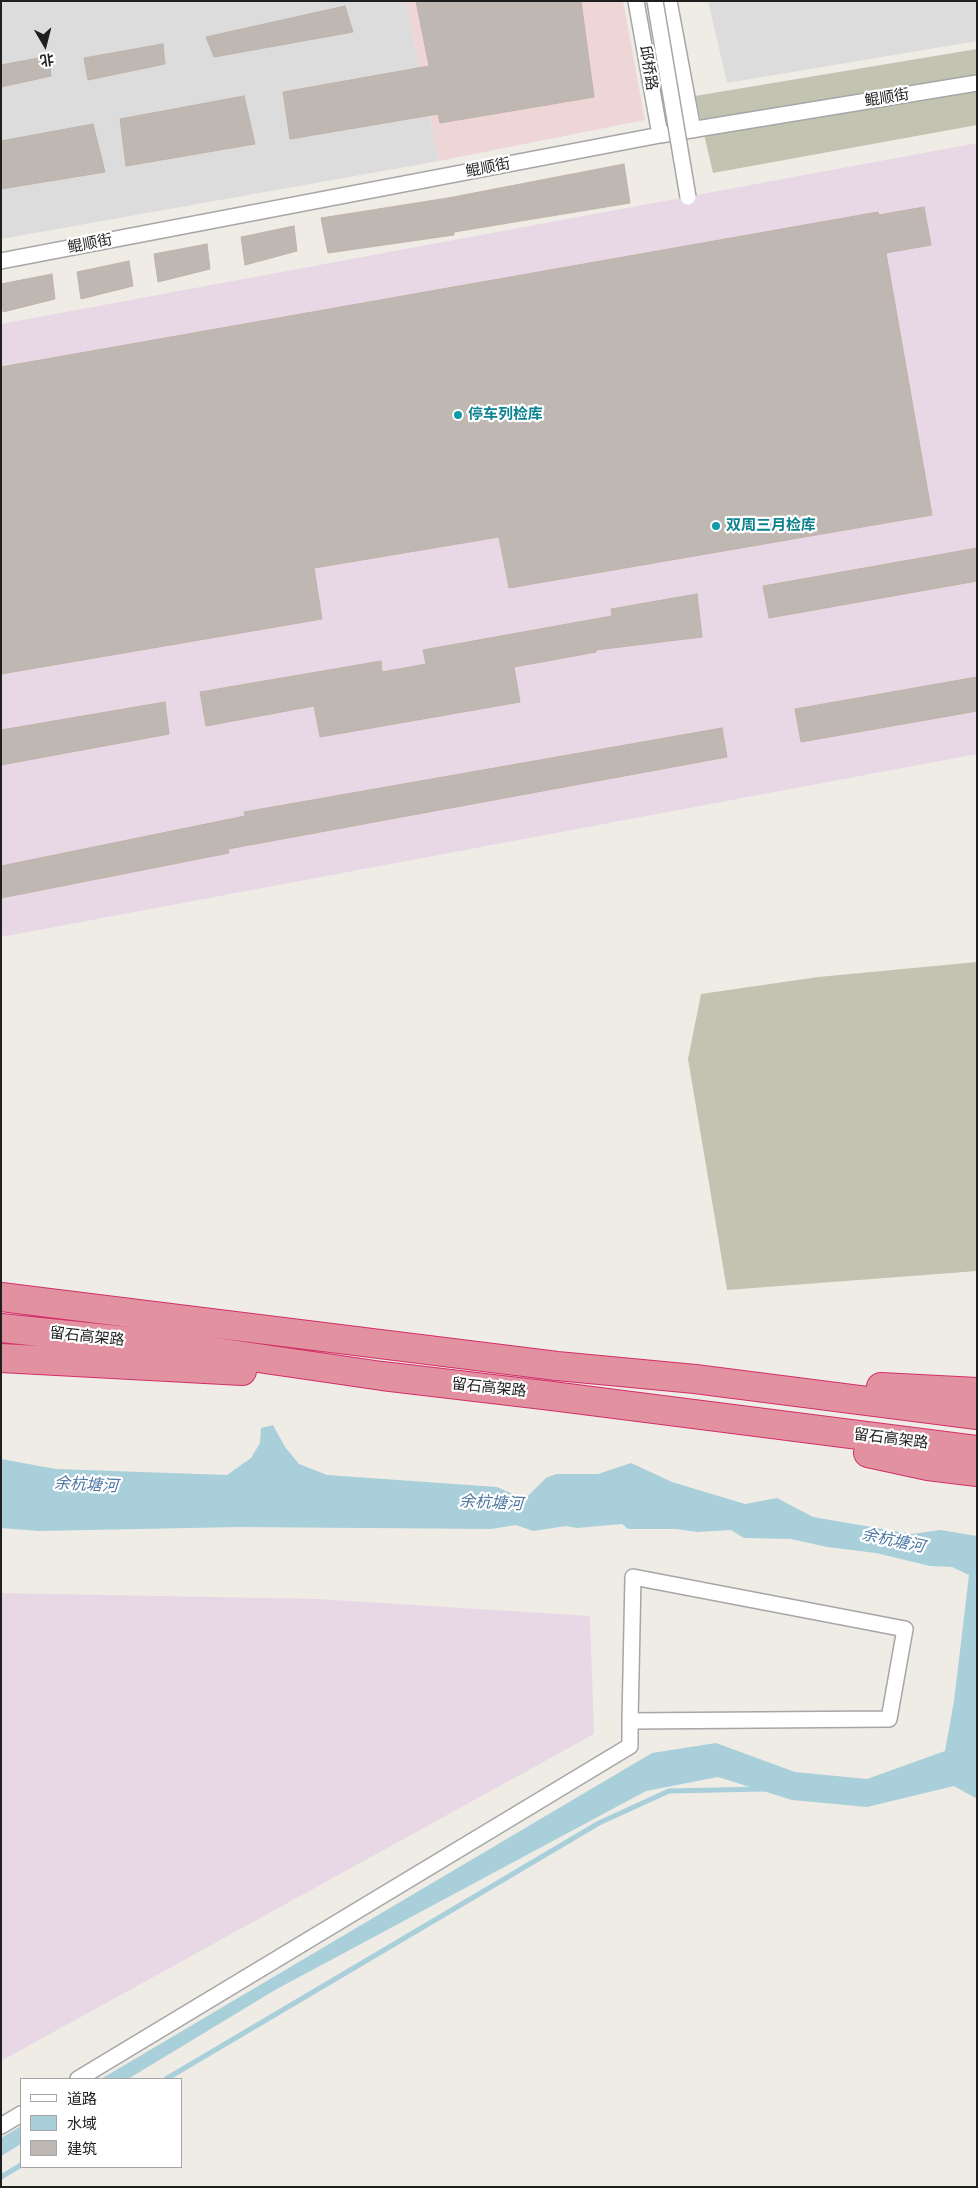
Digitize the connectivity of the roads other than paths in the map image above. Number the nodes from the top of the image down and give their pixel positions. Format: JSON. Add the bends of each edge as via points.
{"nodes":[{"id":1,"x":636,"y":1,"type":"edge"},
{"id":2,"x":655,"y":1,"type":"edge"},
{"id":3,"x":669,"y":1,"type":"edge"},
{"id":4,"x":977,"y":83,"type":"edge"},
{"id":5,"x":693,"y":130,"type":"junction"},
{"id":6,"x":660,"y":135,"type":"junction"},
{"id":7,"x":688,"y":197,"type":"dead end"},
{"id":8,"x":1,"y":261,"type":"edge"},
{"id":9,"x":1,"y":1297,"type":"edge"},
{"id":10,"x":1,"y":1328,"type":"edge"},
{"id":11,"x":1,"y":1358,"type":"edge"},
{"id":12,"x":382,"y":1376,"type":"junction"},
{"id":13,"x":695,"y":1379,"type":"junction"},
{"id":14,"x":977,"y":1392,"type":"edge"},
{"id":15,"x":680,"y":1413,"type":"junction"},
{"id":16,"x":977,"y":1415,"type":"edge"},
{"id":17,"x":977,"y":1450,"type":"edge"},
{"id":18,"x":977,"y":1472,"type":"edge"},
{"id":19,"x":630,"y":1721,"type":"junction"},
{"id":20,"x":80,"y":2078,"type":"edge"},
{"id":21,"x":20,"y":2115,"type":"edge"},
{"id":22,"x":1,"y":2126,"type":"edge"}],
"edges":[{"from":1,"to":6,"type":"street","name":"邱桥路"},
{"from":2,"to":7,"type":"street","bridge":true},
{"from":3,"to":5,"type":"street"},
{"from":4,"to":5,"type":"street","name":"鲲顺街"},
{"from":5,"to":6,"type":"street","name":"鲲顺街"},
{"from":6,"to":8,"type":"street","name":"鲲顺街"},
{"from":9,"to":13,"type":"highway","name":"留石高架路","via":[[558,1366]]},
{"from":10,"to":12,"type":"highway","name":"留石高架路","via":[[176,1346]]},
{"from":11,"to":12,"type":"highway","via":[[175,1369]]},
{"from":12,"to":15,"type":"highway","name":"留石高架路"},
{"from":13,"to":14,"type":"highway"},
{"from":13,"to":16,"type":"highway","name":"留石高架路"},
{"from":15,"to":17,"type":"highway","name":"留石高架路"},
{"from":15,"to":18,"type":"highway","via":[[928,1466]]},
{"from":19,"to":19,"type":"street","via":[[633,1577],[905,1629],[889,1719]]},
{"from":19,"to":20,"type":"street","via":[[630,1746]]},
{"from":21,"to":22,"type":"street"}]}
